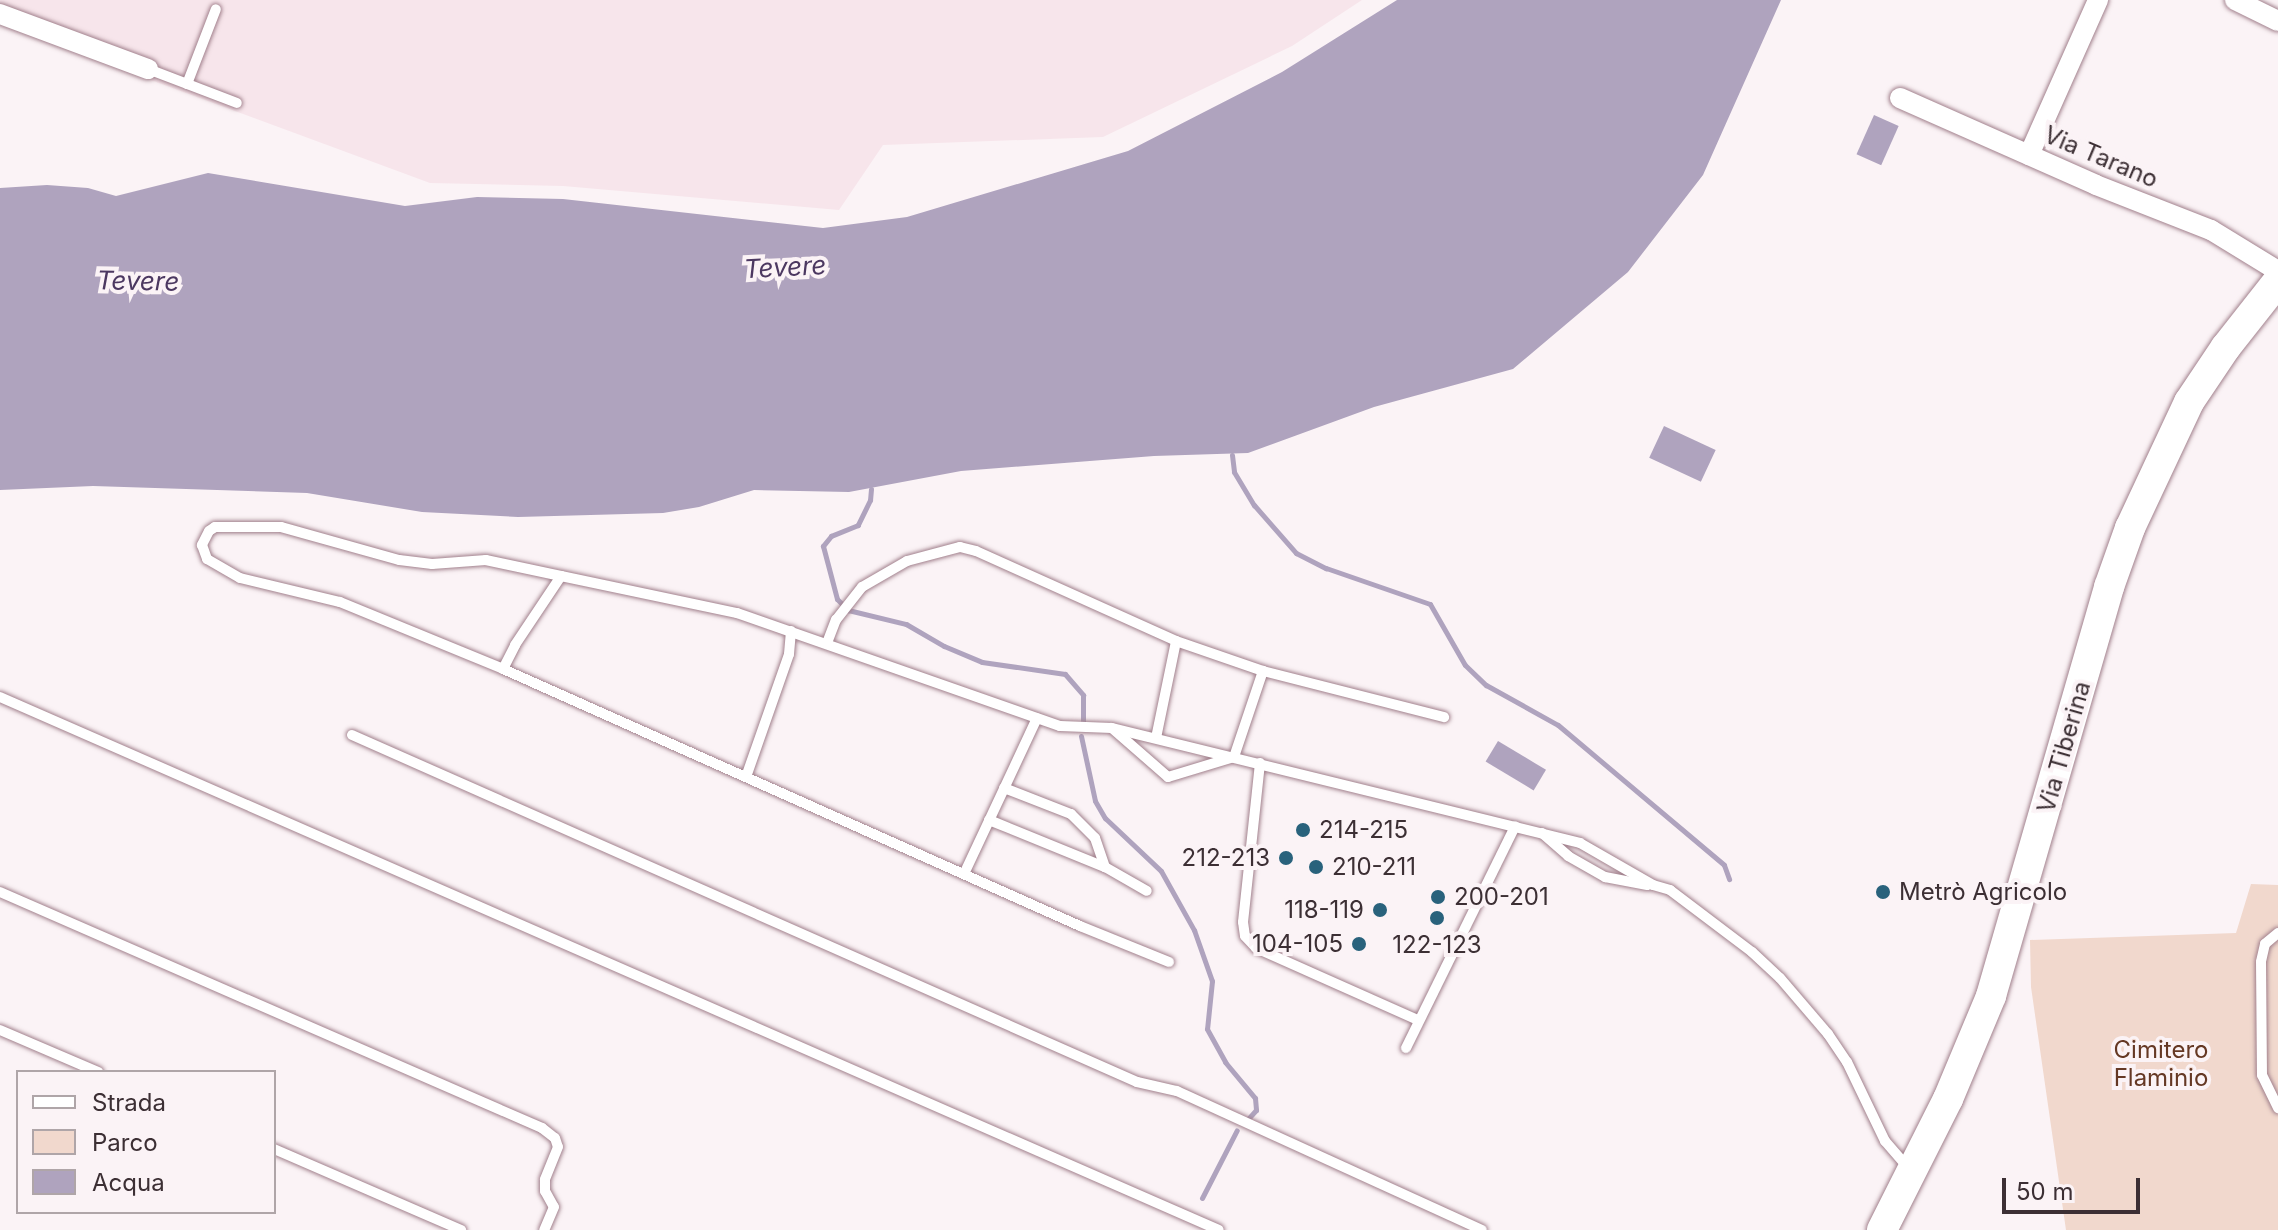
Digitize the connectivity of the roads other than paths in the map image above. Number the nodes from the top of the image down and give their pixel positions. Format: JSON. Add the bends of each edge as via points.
{"nodes":[{"id":1,"x":2098,"y":0,"type":"edge"},
{"id":2,"x":2235,"y":0,"type":"edge"},
{"id":3,"x":216,"y":9,"type":"dead end"},
{"id":4,"x":0,"y":14,"type":"edge"},
{"id":5,"x":2278,"y":21,"type":"edge"},
{"id":6,"x":148,"y":69,"type":"joint"},
{"id":7,"x":187,"y":84,"type":"junction"},
{"id":8,"x":1900,"y":98,"type":"dead end"},
{"id":9,"x":237,"y":103,"type":"dead end"},
{"id":10,"x":2029,"y":155,"type":"junction"},
{"id":11,"x":2278,"y":271,"type":"edge"},
{"id":12,"x":2278,"y":281,"type":"edge"},
{"id":13,"x":561,"y":576,"type":"junction"},
{"id":14,"x":791,"y":631,"type":"junction"},
{"id":15,"x":1176,"y":641,"type":"junction"},
{"id":16,"x":827,"y":643,"type":"junction"},
{"id":17,"x":503,"y":669,"type":"junction"},
{"id":18,"x":1263,"y":671,"type":"junction"},
{"id":19,"x":0,"y":697,"type":"edge"},
{"id":20,"x":1444,"y":717,"type":"dead end"},
{"id":21,"x":1037,"y":718,"type":"junction"},
{"id":22,"x":1112,"y":728,"type":"junction"},
{"id":23,"x":352,"y":735,"type":"dead end"},
{"id":24,"x":1156,"y":738,"type":"junction"},
{"id":25,"x":1234,"y":757,"type":"junction"},
{"id":26,"x":1260,"y":763,"type":"junction"},
{"id":27,"x":746,"y":777,"type":"junction"},
{"id":28,"x":1004,"y":788,"type":"junction"},
{"id":29,"x":989,"y":820,"type":"junction"},
{"id":30,"x":1515,"y":826,"type":"junction"},
{"id":31,"x":1538,"y":830,"type":"junction"},
{"id":32,"x":1105,"y":867,"type":"junction"},
{"id":33,"x":964,"y":874,"type":"junction"},
{"id":34,"x":1653,"y":885,"type":"junction"},
{"id":35,"x":1147,"y":891,"type":"dead end"},
{"id":36,"x":0,"y":892,"type":"edge"},
{"id":37,"x":2278,"y":933,"type":"edge"},
{"id":38,"x":1169,"y":962,"type":"dead end"},
{"id":39,"x":1418,"y":1020,"type":"junction"},
{"id":40,"x":0,"y":1030,"type":"edge"},
{"id":41,"x":1406,"y":1048,"type":"dead end"},
{"id":42,"x":93,"y":1070,"type":"edge"},
{"id":43,"x":2278,"y":1108,"type":"edge"},
{"id":44,"x":276,"y":1150,"type":"edge"},
{"id":45,"x":1913,"y":1171,"type":"junction"},
{"id":46,"x":461,"y":1230,"type":"edge"},
{"id":47,"x":544,"y":1230,"type":"edge"},
{"id":48,"x":1219,"y":1230,"type":"edge"},
{"id":49,"x":1482,"y":1230,"type":"edge"},
{"id":50,"x":1882,"y":1230,"type":"edge"}],
"edges":[{"from":1,"to":10,"type":"street"},
{"from":2,"to":5,"type":"street"},
{"from":3,"to":7,"type":"lane"},
{"from":4,"to":6,"type":"street"},
{"from":6,"to":7,"type":"lane"},
{"from":7,"to":9,"type":"lane"},
{"from":8,"to":10,"type":"street","name":"Via Tarano"},
{"from":10,"to":11,"type":"street","name":"Via Tarano","via":[[2211,230]]},
{"from":12,"to":45,"type":"main road","name":"Via Tiberina","via":[[2189,402],[2130,528],[1994,988]]},
{"from":13,"to":14,"type":"lane","via":[[737,613]]},
{"from":13,"to":17,"type":"lane"},
{"from":13,"to":17,"type":"lane","via":[[486,560],[399,560],[281,527],[231,524],[215,527],[204,537],[207,559],[240,578],[331,598]]},
{"from":14,"to":16,"type":"lane"},
{"from":14,"to":27,"type":"lane","via":[[789,654]]},
{"from":15,"to":16,"type":"lane","via":[[960,547],[907,561],[862,587],[836,620]]},
{"from":15,"to":18,"type":"lane"},
{"from":15,"to":24,"type":"lane"},
{"from":16,"to":21,"type":"lane"},
{"from":17,"to":27,"type":"lane"},
{"from":18,"to":20,"type":"lane"},
{"from":18,"to":25,"type":"lane"},
{"from":19,"to":48,"type":"lane"},
{"from":21,"to":22,"type":"lane","via":[[1060,726]]},
{"from":21,"to":28,"type":"lane"},
{"from":22,"to":24,"type":"lane"},
{"from":22,"to":25,"type":"lane","via":[[1168,777]]},
{"from":23,"to":49,"type":"lane","via":[[1137,1082],[1177,1091]]},
{"from":24,"to":25,"type":"lane"},
{"from":25,"to":26,"type":"lane"},
{"from":26,"to":30,"type":"lane"},
{"from":26,"to":39,"type":"lane","via":[[1245,936],[1256,948]]},
{"from":27,"to":33,"type":"lane"},
{"from":28,"to":29,"type":"lane"},
{"from":28,"to":32,"type":"lane","via":[[1071,814],[1095,838]]},
{"from":29,"to":32,"type":"lane"},
{"from":29,"to":33,"type":"lane"},
{"from":30,"to":31,"type":"lane"},
{"from":30,"to":39,"type":"lane"},
{"from":31,"to":34,"type":"lane","via":[[1580,843]]},
{"from":31,"to":34,"type":"lane","via":[[1568,856],[1605,877]]},
{"from":32,"to":35,"type":"lane"},
{"from":33,"to":38,"type":"lane"},
{"from":34,"to":45,"type":"lane","via":[[1670,890],[1712,920],[1807,1006],[1847,1062],[1885,1141]]},
{"from":36,"to":47,"type":"lane","via":[[542,1128],[558,1147],[545,1180],[554,1207]]},
{"from":37,"to":43,"type":"lane","via":[[2265,944],[2261,962],[2262,1075]]},
{"from":39,"to":41,"type":"lane"},
{"from":40,"to":42,"type":"lane"},
{"from":44,"to":46,"type":"lane"},
{"from":45,"to":50,"type":"main road","name":"Via Tiberina"}]}
